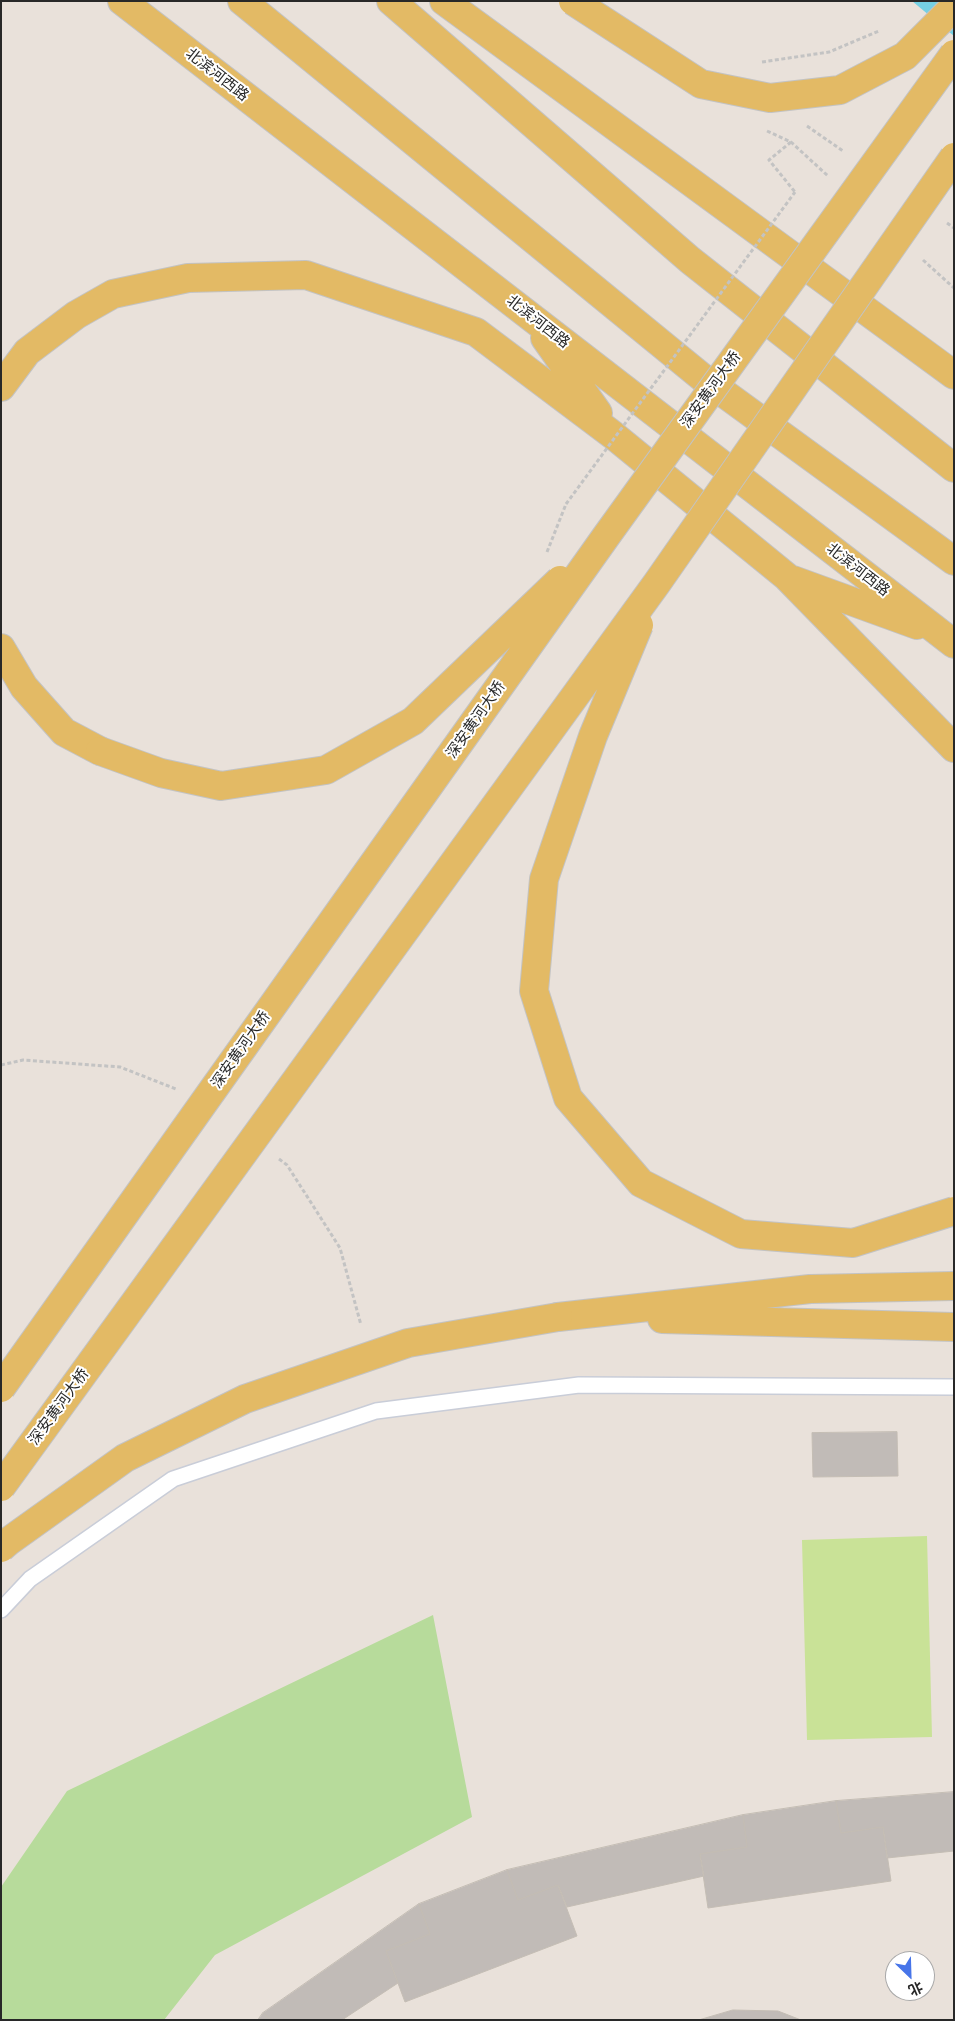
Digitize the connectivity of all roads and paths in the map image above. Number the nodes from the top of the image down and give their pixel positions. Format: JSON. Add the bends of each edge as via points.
{"nodes":[{"id":1,"x":122,"y":1,"type":"edge"},
{"id":2,"x":242,"y":1,"type":"edge"},
{"id":3,"x":391,"y":1,"type":"edge"},
{"id":4,"x":444,"y":1,"type":"edge"},
{"id":5,"x":573,"y":1,"type":"edge"},
{"id":6,"x":954,"y":7,"type":"edge"},
{"id":7,"x":882,"y":29,"type":"dead end"},
{"id":8,"x":954,"y":54,"type":"edge"},
{"id":9,"x":762,"y":62,"type":"dead end"},
{"id":10,"x":764,"y":130,"type":"dead end"},
{"id":11,"x":791,"y":142,"type":"junction"},
{"id":12,"x":954,"y":156,"type":"edge"},
{"id":13,"x":835,"y":182,"type":"dead end"},
{"id":14,"x":917,"y":254,"type":"dead end"},
{"id":15,"x":954,"y":288,"type":"edge"},
{"id":16,"x":529,"y":316,"type":"junction"},
{"id":17,"x":954,"y":375,"type":"edge"},
{"id":18,"x":1,"y":387,"type":"edge"},
{"id":19,"x":614,"y":435,"type":"junction"},
{"id":20,"x":954,"y":468,"type":"edge"},
{"id":21,"x":566,"y":504,"type":"dead end"},
{"id":22,"x":607,"y":536,"type":"junction"},
{"id":23,"x":954,"y":561,"type":"edge"},
{"id":24,"x":786,"y":578,"type":"junction"},
{"id":25,"x":657,"y":582,"type":"junction"},
{"id":26,"x":947,"y":639,"type":"edge"},
{"id":27,"x":1,"y":648,"type":"edge"},
{"id":28,"x":954,"y":748,"type":"edge"},
{"id":29,"x":954,"y":1211,"type":"edge"},
{"id":30,"x":954,"y":1286,"type":"edge"},
{"id":31,"x":558,"y":1316,"type":"junction"},
{"id":32,"x":954,"y":1327,"type":"edge"},
{"id":33,"x":954,"y":1387,"type":"edge"},
{"id":34,"x":1,"y":1388,"type":"edge"},
{"id":35,"x":1,"y":1487,"type":"edge"},
{"id":36,"x":1,"y":1548,"type":"edge"},
{"id":37,"x":1,"y":1610,"type":"edge"}],
"edges":[{"from":1,"to":16,"type":"main road","name":"北滨河西路"},
{"from":2,"to":23,"type":"main road","via":[[703,378]]},
{"from":3,"to":20,"type":"main road","via":[[690,260]]},
{"from":4,"to":17,"type":"main road","bridge":true},
{"from":5,"to":6,"type":"main road","bridge":true,"via":[[701,84],[770,98],[840,90],[905,56]]},
{"from":7,"to":9,"type":"path","bridge":true,"via":[[829,52]]},
{"from":8,"to":22,"type":"main road","name":"深安黄河大桥","bridge":true},
{"from":10,"to":11,"type":"path"},
{"from":11,"to":13,"type":"path"},
{"from":11,"to":21,"type":"path","bridge":true,"via":[[769,160],[795,192]]},
{"from":12,"to":25,"type":"main road","name":"深安黄河大桥","bridge":true},
{"from":14,"to":15,"type":"path"},
{"from":16,"to":19,"type":"main road"},
{"from":16,"to":26,"type":"main road","name":"北滨河西路"},
{"from":18,"to":19,"type":"main road","via":[[27,352],[76,315],[113,294],[188,278],[306,275],[476,332]]},
{"from":19,"to":24,"type":"main road"},
{"from":22,"to":27,"type":"main road","bridge":true,"via":[[413,720],[326,770],[221,786],[161,773],[100,751],[64,732],[24,687]]},
{"from":22,"to":34,"type":"main road","name":"深安黄河大桥","bridge":true},
{"from":24,"to":26,"type":"main road"},
{"from":24,"to":28,"type":"main road"},
{"from":25,"to":29,"type":"main road","bridge":true,"via":[[593,736],[544,880],[534,991],[568,1098],[641,1183],[741,1234],[853,1243]]},
{"from":25,"to":35,"type":"main road","name":"深安黄河大桥","bridge":true},
{"from":30,"to":31,"type":"main road","via":[[810,1289]]},
{"from":31,"to":32,"type":"main road"},
{"from":31,"to":36,"type":"main road","bridge":true,"via":[[408,1343],[245,1399],[125,1458]]},
{"from":33,"to":37,"type":"lane","via":[[579,1385],[376,1411],[173,1480],[30,1579]]}]}
